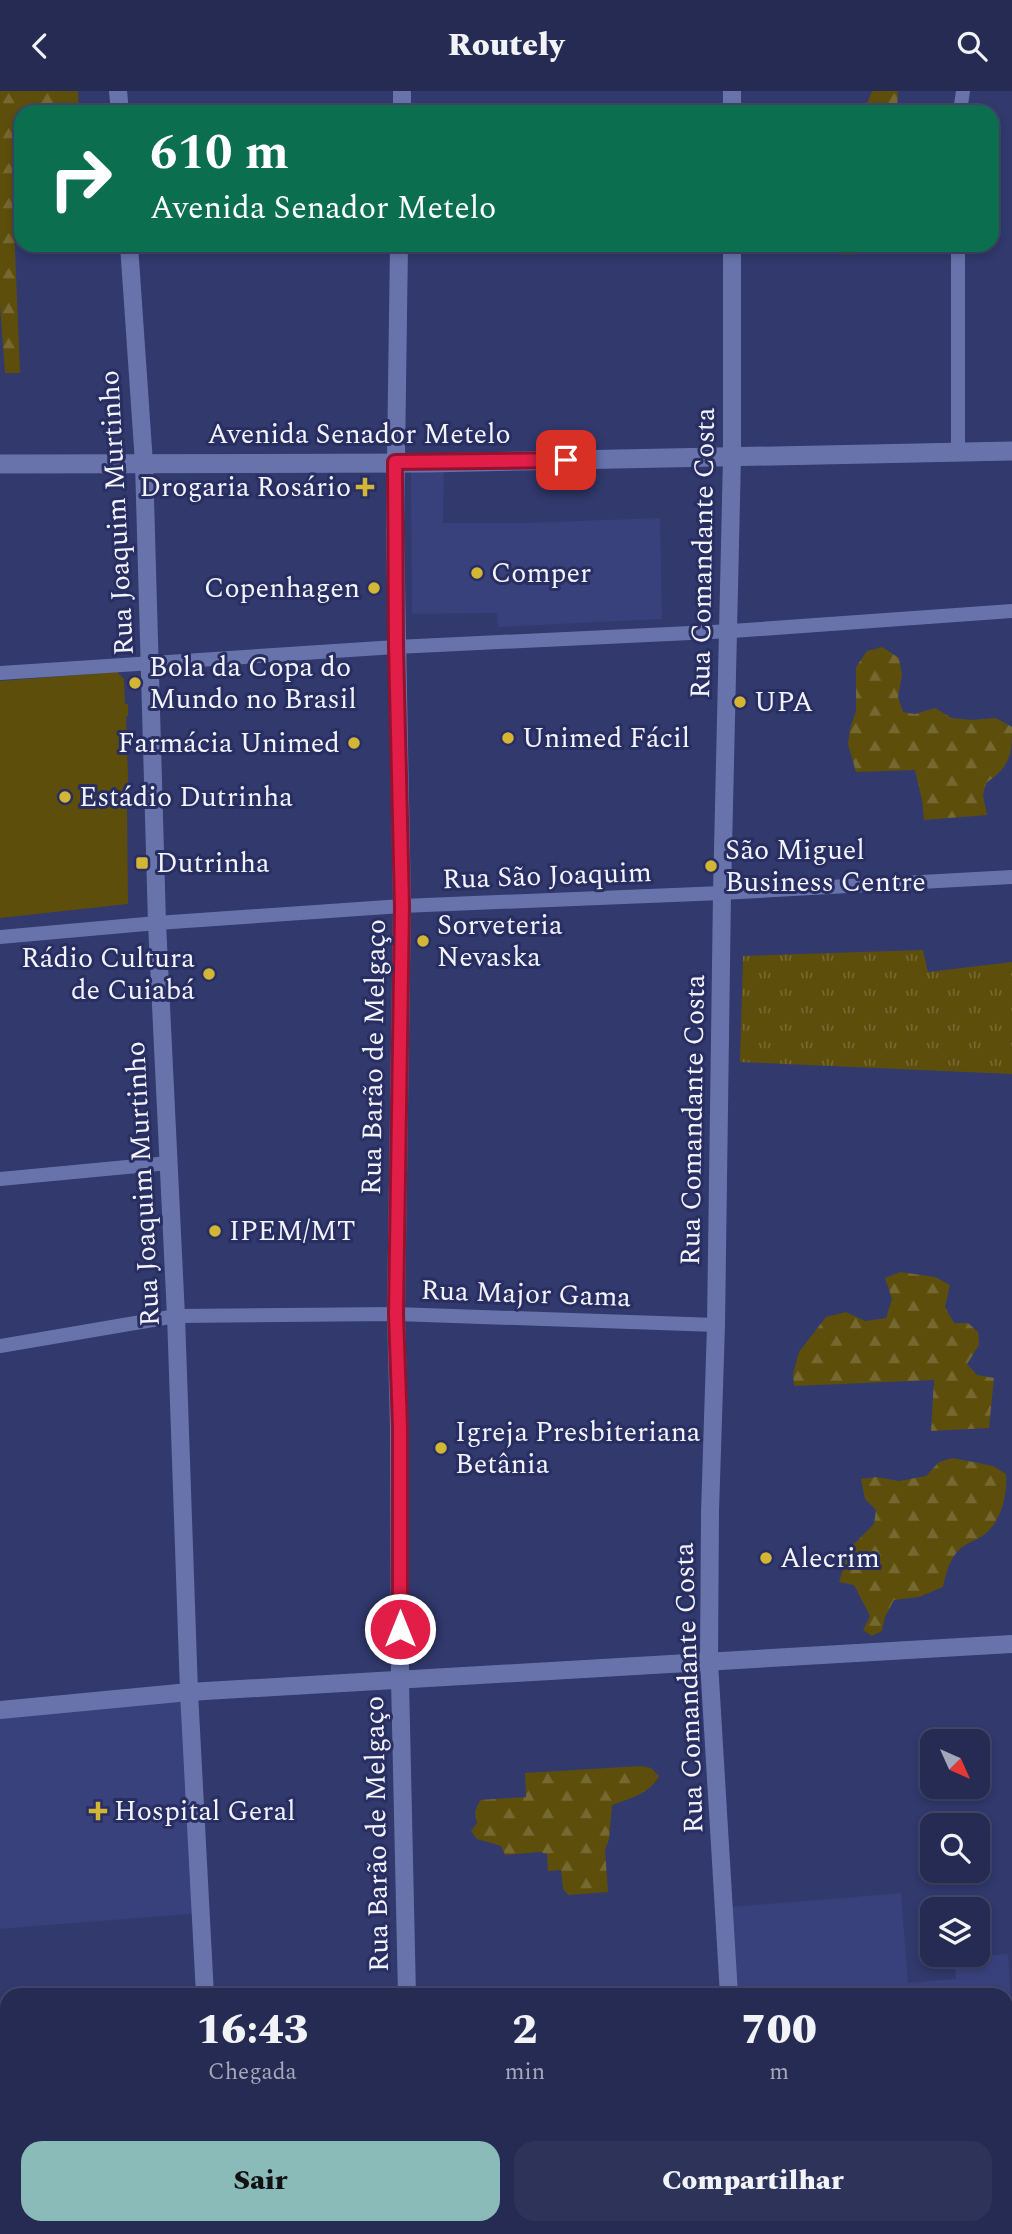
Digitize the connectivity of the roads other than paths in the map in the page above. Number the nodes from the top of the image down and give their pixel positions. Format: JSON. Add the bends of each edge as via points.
{"nodes":[{"id":1,"x":129,"y":252,"type":"edge"},
{"id":2,"x":399,"y":252,"type":"edge"},
{"id":3,"x":732,"y":252,"type":"edge"},
{"id":4,"x":958,"y":252,"type":"edge"},
{"id":5,"x":1012,"y":451,"type":"edge"},
{"id":6,"x":958,"y":454,"type":"junction"},
{"id":7,"x":732,"y":457,"type":"junction"},
{"id":8,"x":395,"y":462,"type":"junction"},
{"id":9,"x":144,"y":463,"type":"junction"},
{"id":10,"x":0,"y":464,"type":"edge"},
{"id":11,"x":1012,"y":611,"type":"edge"},
{"id":12,"x":727,"y":631,"type":"junction"},
{"id":13,"x":396,"y":647,"type":"junction"},
{"id":14,"x":150,"y":662,"type":"junction"},
{"id":15,"x":0,"y":673,"type":"edge"},
{"id":16,"x":1012,"y":877,"type":"edge"},
{"id":17,"x":722,"y":893,"type":"junction"},
{"id":18,"x":402,"y":907,"type":"junction"},
{"id":19,"x":157,"y":923,"type":"junction"},
{"id":20,"x":0,"y":937,"type":"edge"},
{"id":21,"x":169,"y":1163,"type":"junction"},
{"id":22,"x":0,"y":1179,"type":"edge"},
{"id":23,"x":396,"y":1314,"type":"junction"},
{"id":24,"x":176,"y":1316,"type":"junction"},
{"id":25,"x":716,"y":1325,"type":"junction"},
{"id":26,"x":0,"y":1346,"type":"edge"},
{"id":27,"x":1012,"y":1644,"type":"edge"},
{"id":28,"x":709,"y":1662,"type":"junction"},
{"id":29,"x":400,"y":1680,"type":"junction"},
{"id":30,"x":189,"y":1692,"type":"junction"},
{"id":31,"x":0,"y":1710,"type":"edge"},
{"id":32,"x":205,"y":1988,"type":"edge"},
{"id":33,"x":407,"y":1988,"type":"edge"},
{"id":34,"x":729,"y":1988,"type":"edge"}],
"edges":[{"from":1,"to":9,"type":"street","name":"Rua Joaquim Murtinho"},
{"from":2,"to":8,"type":"street","name":"Rua Barão de Melgaço"},
{"from":3,"to":7,"type":"street","name":"Rua Comandante Costa"},
{"from":4,"to":6,"type":"street"},
{"from":5,"to":6,"type":"main road","name":"Avenida Senador Metelo"},
{"from":6,"to":7,"type":"main road","name":"Avenida Senador Metelo"},
{"from":7,"to":8,"type":"main road","name":"Avenida Senador Metelo"},
{"from":7,"to":12,"type":"street","name":"Rua Comandante Costa"},
{"from":8,"to":9,"type":"main road","name":"Avenida Senador Metelo"},
{"from":8,"to":13,"type":"street","name":"Rua Barão de Melgaço"},
{"from":9,"to":10,"type":"main road","name":"Avenida Senador Metelo"},
{"from":9,"to":14,"type":"street","name":"Rua Joaquim Murtinho"},
{"from":11,"to":12,"type":"street"},
{"from":12,"to":13,"type":"street"},
{"from":12,"to":17,"type":"street","name":"Rua Comandante Costa"},
{"from":13,"to":14,"type":"street"},
{"from":13,"to":18,"type":"street","name":"Rua Barão de Melgaço"},
{"from":14,"to":15,"type":"street"},
{"from":14,"to":19,"type":"street","name":"Rua Joaquim Murtinho"},
{"from":16,"to":17,"type":"street","name":"Rua São Joaquim"},
{"from":17,"to":18,"type":"street","name":"Rua São Joaquim"},
{"from":17,"to":25,"type":"street","name":"Rua Comandante Costa"},
{"from":18,"to":19,"type":"street","name":"Rua São Joaquim"},
{"from":18,"to":23,"type":"street","name":"Rua Barão de Melgaço"},
{"from":19,"to":20,"type":"street","name":"Rua São Joaquim"},
{"from":19,"to":21,"type":"street","name":"Rua Joaquim Murtinho"},
{"from":21,"to":22,"type":"street"},
{"from":21,"to":24,"type":"street","name":"Rua Joaquim Murtinho"},
{"from":23,"to":24,"type":"street","name":"Rua Major Gama"},
{"from":23,"to":25,"type":"street","name":"Rua Major Gama"},
{"from":23,"to":29,"type":"street","name":"Rua Barão de Melgaço"},
{"from":24,"to":26,"type":"street","name":"Rua Major Gama"},
{"from":24,"to":30,"type":"street","name":"Rua Joaquim Murtinho"},
{"from":25,"to":28,"type":"street","name":"Rua Comandante Costa"},
{"from":27,"to":28,"type":"street"},
{"from":28,"to":29,"type":"street"},
{"from":28,"to":34,"type":"street","name":"Rua Comandante Costa"},
{"from":29,"to":30,"type":"street"},
{"from":29,"to":33,"type":"street","name":"Rua Barão de Melgaço"},
{"from":30,"to":31,"type":"street"},
{"from":30,"to":32,"type":"street","name":"Rua Joaquim Murtinho"}]}
